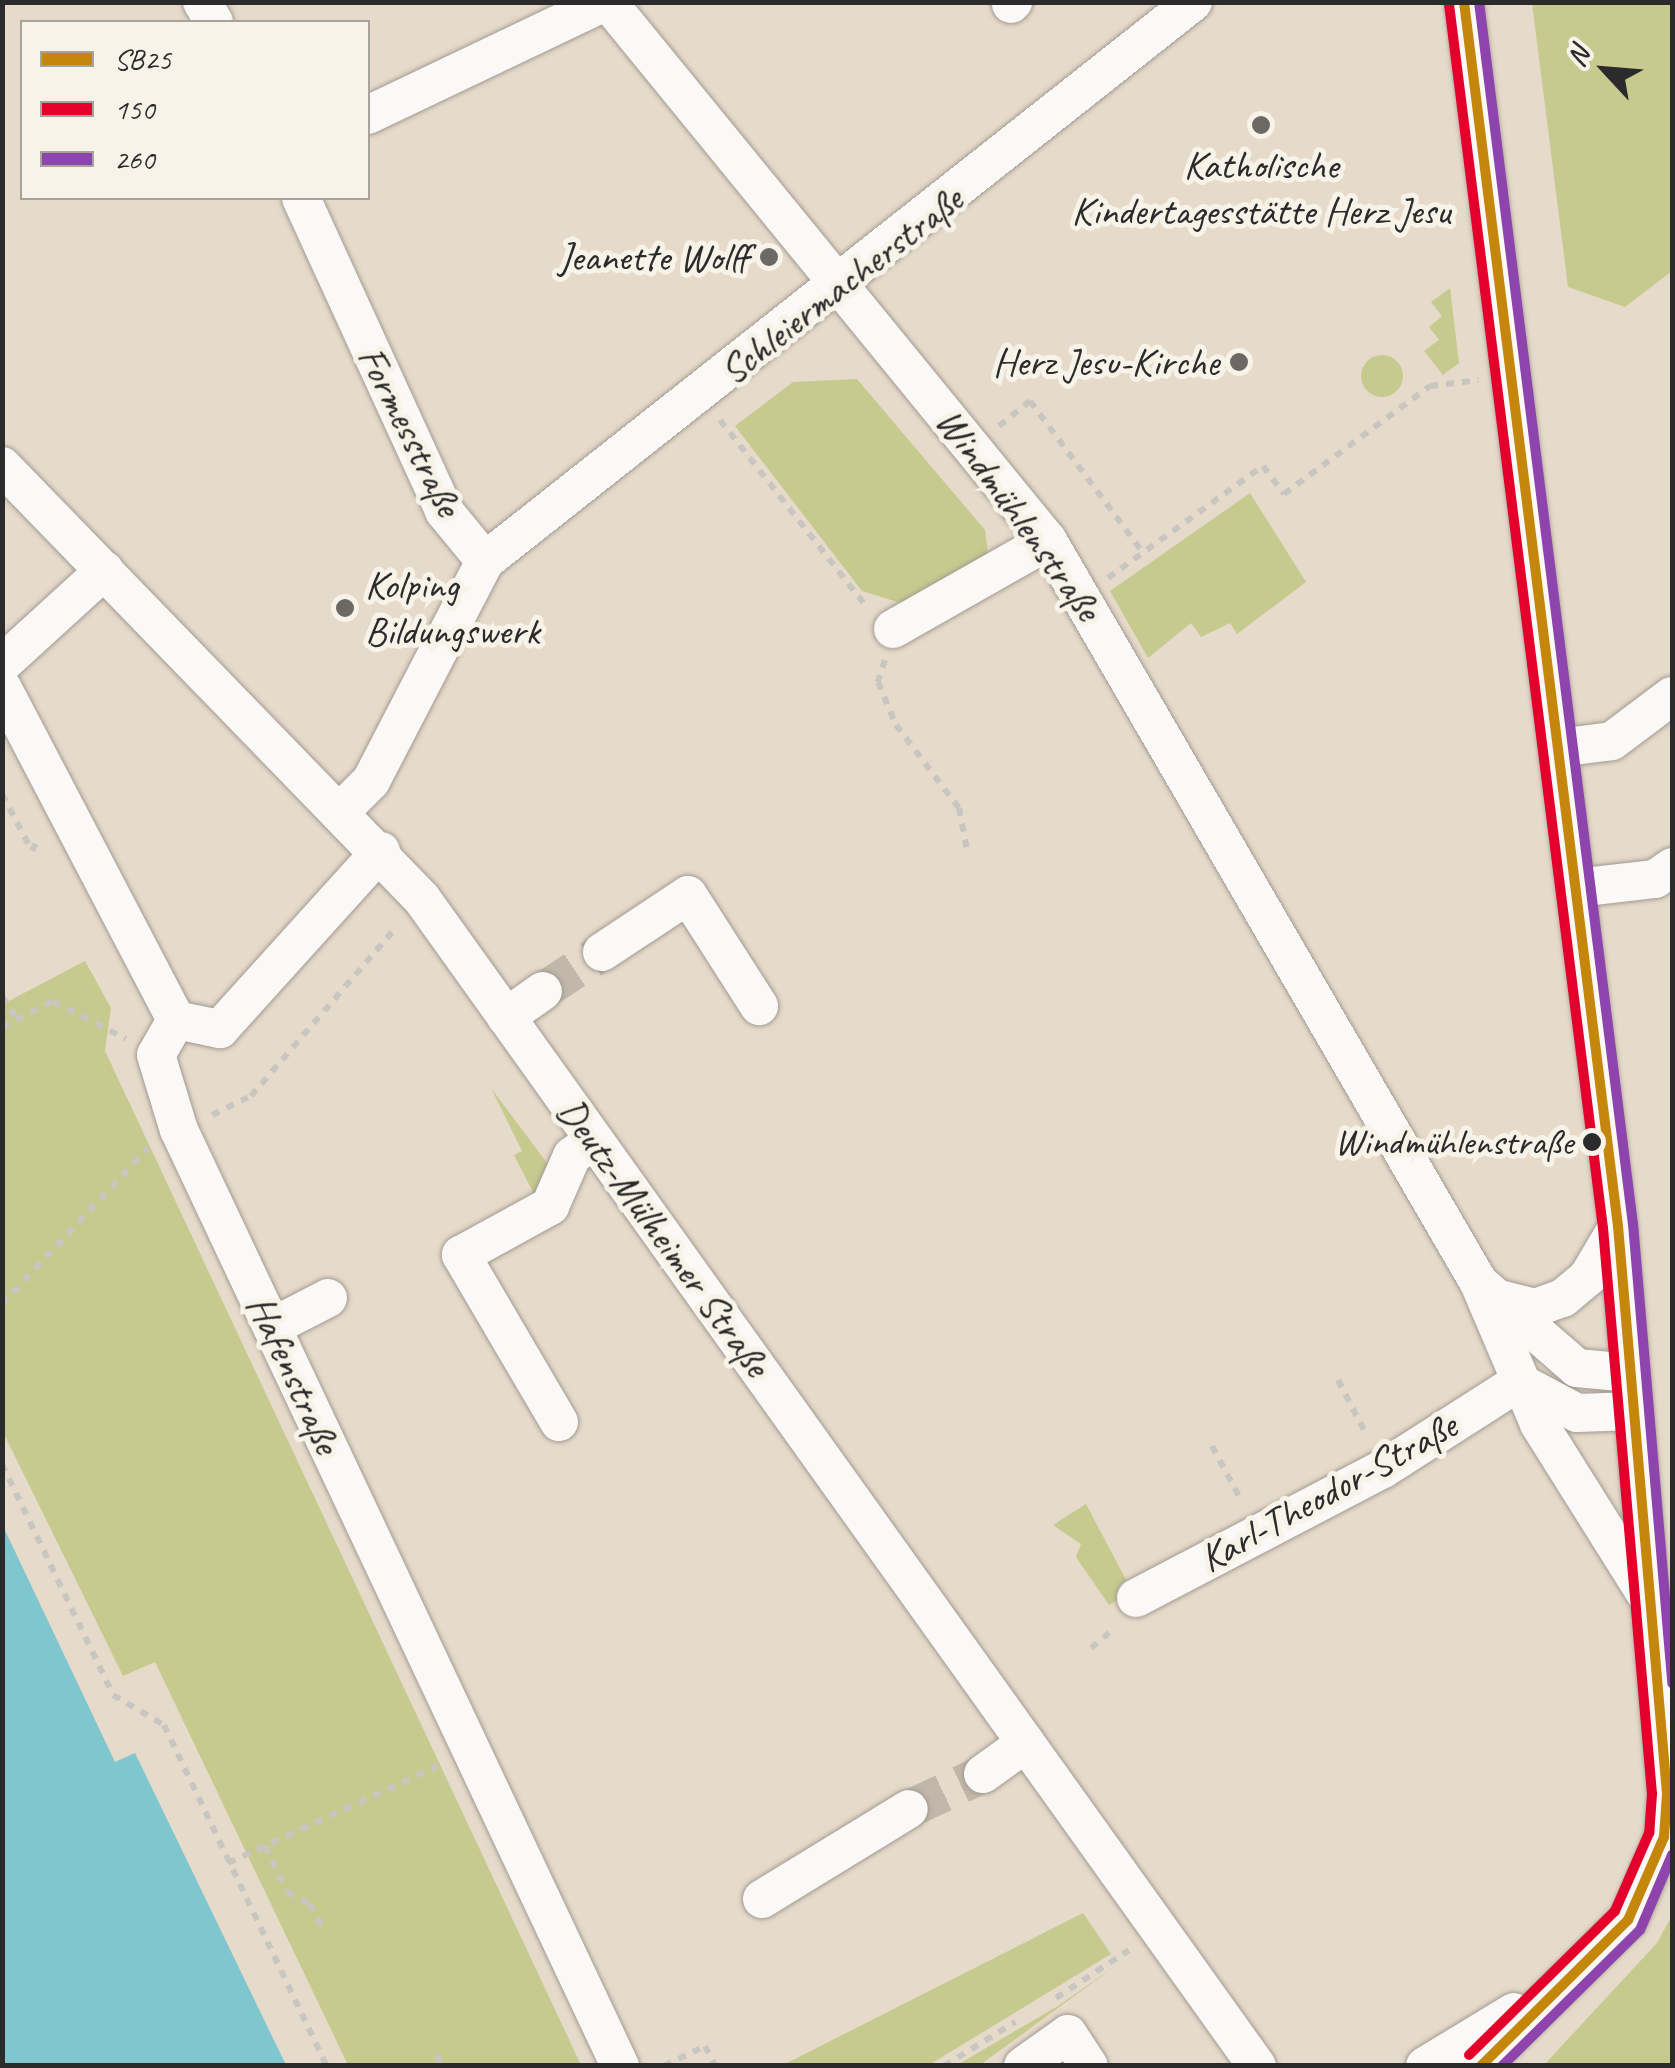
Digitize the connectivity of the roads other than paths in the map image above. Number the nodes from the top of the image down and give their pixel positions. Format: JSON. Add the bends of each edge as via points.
{"nodes":[{"id":1,"x":607,"y":2,"type":"edge"},
{"id":2,"x":1193,"y":2,"type":"edge"},
{"id":3,"x":1464,"y":2,"type":"edge"},
{"id":4,"x":370,"y":114,"type":"edge"},
{"id":5,"x":302,"y":200,"type":"edge"},
{"id":6,"x":844,"y":286,"type":"junction"},
{"id":7,"x":2,"y":466,"type":"edge"},
{"id":8,"x":1048,"y":541,"type":"junction"},
{"id":9,"x":485,"y":561,"type":"junction"},
{"id":10,"x":106,"y":570,"type":"junction"},
{"id":11,"x":894,"y":629,"type":"road end"},
{"id":12,"x":2,"y":664,"type":"edge"},
{"id":13,"x":2,"y":687,"type":"edge"},
{"id":14,"x":1672,"y":696,"type":"edge"},
{"id":15,"x":1558,"y":748,"type":"junction"},
{"id":16,"x":342,"y":810,"type":"junction"},
{"id":17,"x":381,"y":851,"type":"junction"},
{"id":18,"x":1672,"y":867,"type":"edge"},
{"id":19,"x":1576,"y":888,"type":"junction"},
{"id":20,"x":602,"y":952,"type":"tunnel mouth"},
{"id":21,"x":543,"y":990,"type":"tunnel mouth"},
{"id":22,"x":759,"y":1006,"type":"dead end"},
{"id":23,"x":506,"y":1018,"type":"junction"},
{"id":24,"x":176,"y":1020,"type":"junction"},
{"id":25,"x":594,"y":1140,"type":"junction"},
{"id":26,"x":1618,"y":1226,"type":"junction"},
{"id":27,"x":1491,"y":1292,"type":"junction"},
{"id":28,"x":328,"y":1298,"type":"dead end"},
{"id":29,"x":272,"y":1328,"type":"junction"},
{"id":30,"x":1631,"y":1373,"type":"junction"},
{"id":31,"x":1519,"y":1382,"type":"junction"},
{"id":32,"x":1634,"y":1411,"type":"junction"},
{"id":33,"x":558,"y":1422,"type":"dead end"},
{"id":34,"x":1136,"y":1598,"type":"dead end"},
{"id":35,"x":1652,"y":1605,"type":"junction"},
{"id":36,"x":1667,"y":1711,"type":"edge"},
{"id":37,"x":1026,"y":1744,"type":"junction"},
{"id":38,"x":983,"y":1774,"type":"tunnel mouth"},
{"id":39,"x":909,"y":1809,"type":"tunnel mouth"},
{"id":40,"x":762,"y":1899,"type":"dead end"},
{"id":41,"x":1576,"y":1975,"type":"junction"},
{"id":42,"x":620,"y":2066,"type":"edge"},
{"id":43,"x":1023,"y":2066,"type":"edge"},
{"id":44,"x":1089,"y":2066,"type":"edge"},
{"id":45,"x":1257,"y":2066,"type":"edge"},
{"id":46,"x":1424,"y":2066,"type":"edge"},
{"id":47,"x":1480,"y":2066,"type":"edge"},
{"id":48,"x":1516,"y":2066,"type":"edge"}],
"edges":[{"from":1,"to":4,"type":"street"},
{"from":1,"to":6,"type":"street","name":"Windmühlenstraße"},
{"from":2,"to":6,"type":"street","name":"Schleiermacherstraße"},
{"from":3,"to":15,"type":"street"},
{"from":5,"to":9,"type":"street","name":"Formesstraße","via":[[444,511]]},
{"from":6,"to":8,"type":"street","name":"Windmühlenstraße"},
{"from":6,"to":9,"type":"street","name":"Schleiermacherstraße"},
{"from":7,"to":10,"type":"street","name":"Deutz-Mülheimer Straße"},
{"from":8,"to":11,"type":"street"},
{"from":8,"to":27,"type":"street","name":"Windmühlenstraße"},
{"from":9,"to":16,"type":"street","name":"Formesstraße","via":[[370,782]]},
{"from":10,"to":12,"type":"street"},
{"from":10,"to":16,"type":"street","name":"Deutz-Mülheimer Straße"},
{"from":13,"to":24,"type":"street"},
{"from":14,"to":15,"type":"street","via":[[1612,742]]},
{"from":15,"to":19,"type":"street"},
{"from":16,"to":17,"type":"street","name":"Deutz-Mülheimer Straße"},
{"from":17,"to":23,"type":"street","name":"Deutz-Mülheimer Straße"},
{"from":17,"to":24,"type":"street","via":[[220,1029]]},
{"from":18,"to":19,"type":"street","via":[[1655,878]]},
{"from":19,"to":26,"type":"street"},
{"from":20,"to":22,"type":"street","via":[[688,895]]},
{"from":21,"to":23,"type":"street"},
{"from":23,"to":25,"type":"street","name":"Deutz-Mülheimer Straße"},
{"from":24,"to":29,"type":"street","name":"Hafenstraße","via":[[156,1055],[179,1130]]},
{"from":25,"to":33,"type":"street","via":[[572,1156],[550,1206],[461,1256]]},
{"from":25,"to":37,"type":"street","name":"Deutz-Mülheimer Straße"},
{"from":26,"to":27,"type":"street","via":[[1588,1277],[1563,1298],[1534,1308]]},
{"from":26,"to":30,"type":"street"},
{"from":27,"to":30,"type":"street","name":"Windmühlenstraße","via":[[1577,1368]]},
{"from":27,"to":31,"type":"street","name":"Windmühlenstraße"},
{"from":28,"to":29,"type":"street"},
{"from":29,"to":42,"type":"street","name":"Hafenstraße"},
{"from":30,"to":32,"type":"street"},
{"from":31,"to":32,"type":"street","via":[[1577,1413]]},
{"from":31,"to":34,"type":"street","name":"Karl-Theodor-Straße","via":[[1384,1469]]},
{"from":31,"to":35,"type":"street","name":"Windmühlenstraße"},
{"from":32,"to":35,"type":"street"},
{"from":35,"to":36,"type":"street"},
{"from":36,"to":41,"type":"street","via":[[1664,1838],[1628,1920]]},
{"from":37,"to":38,"type":"street"},
{"from":37,"to":45,"type":"street","name":"Deutz-Mülheimer Straße"},
{"from":39,"to":40,"type":"street"},
{"from":41,"to":46,"type":"street"},
{"from":41,"to":47,"type":"street"},
{"from":41,"to":48,"type":"street"},
{"from":43,"to":44,"type":"street","via":[[1068,2034]]}]}
